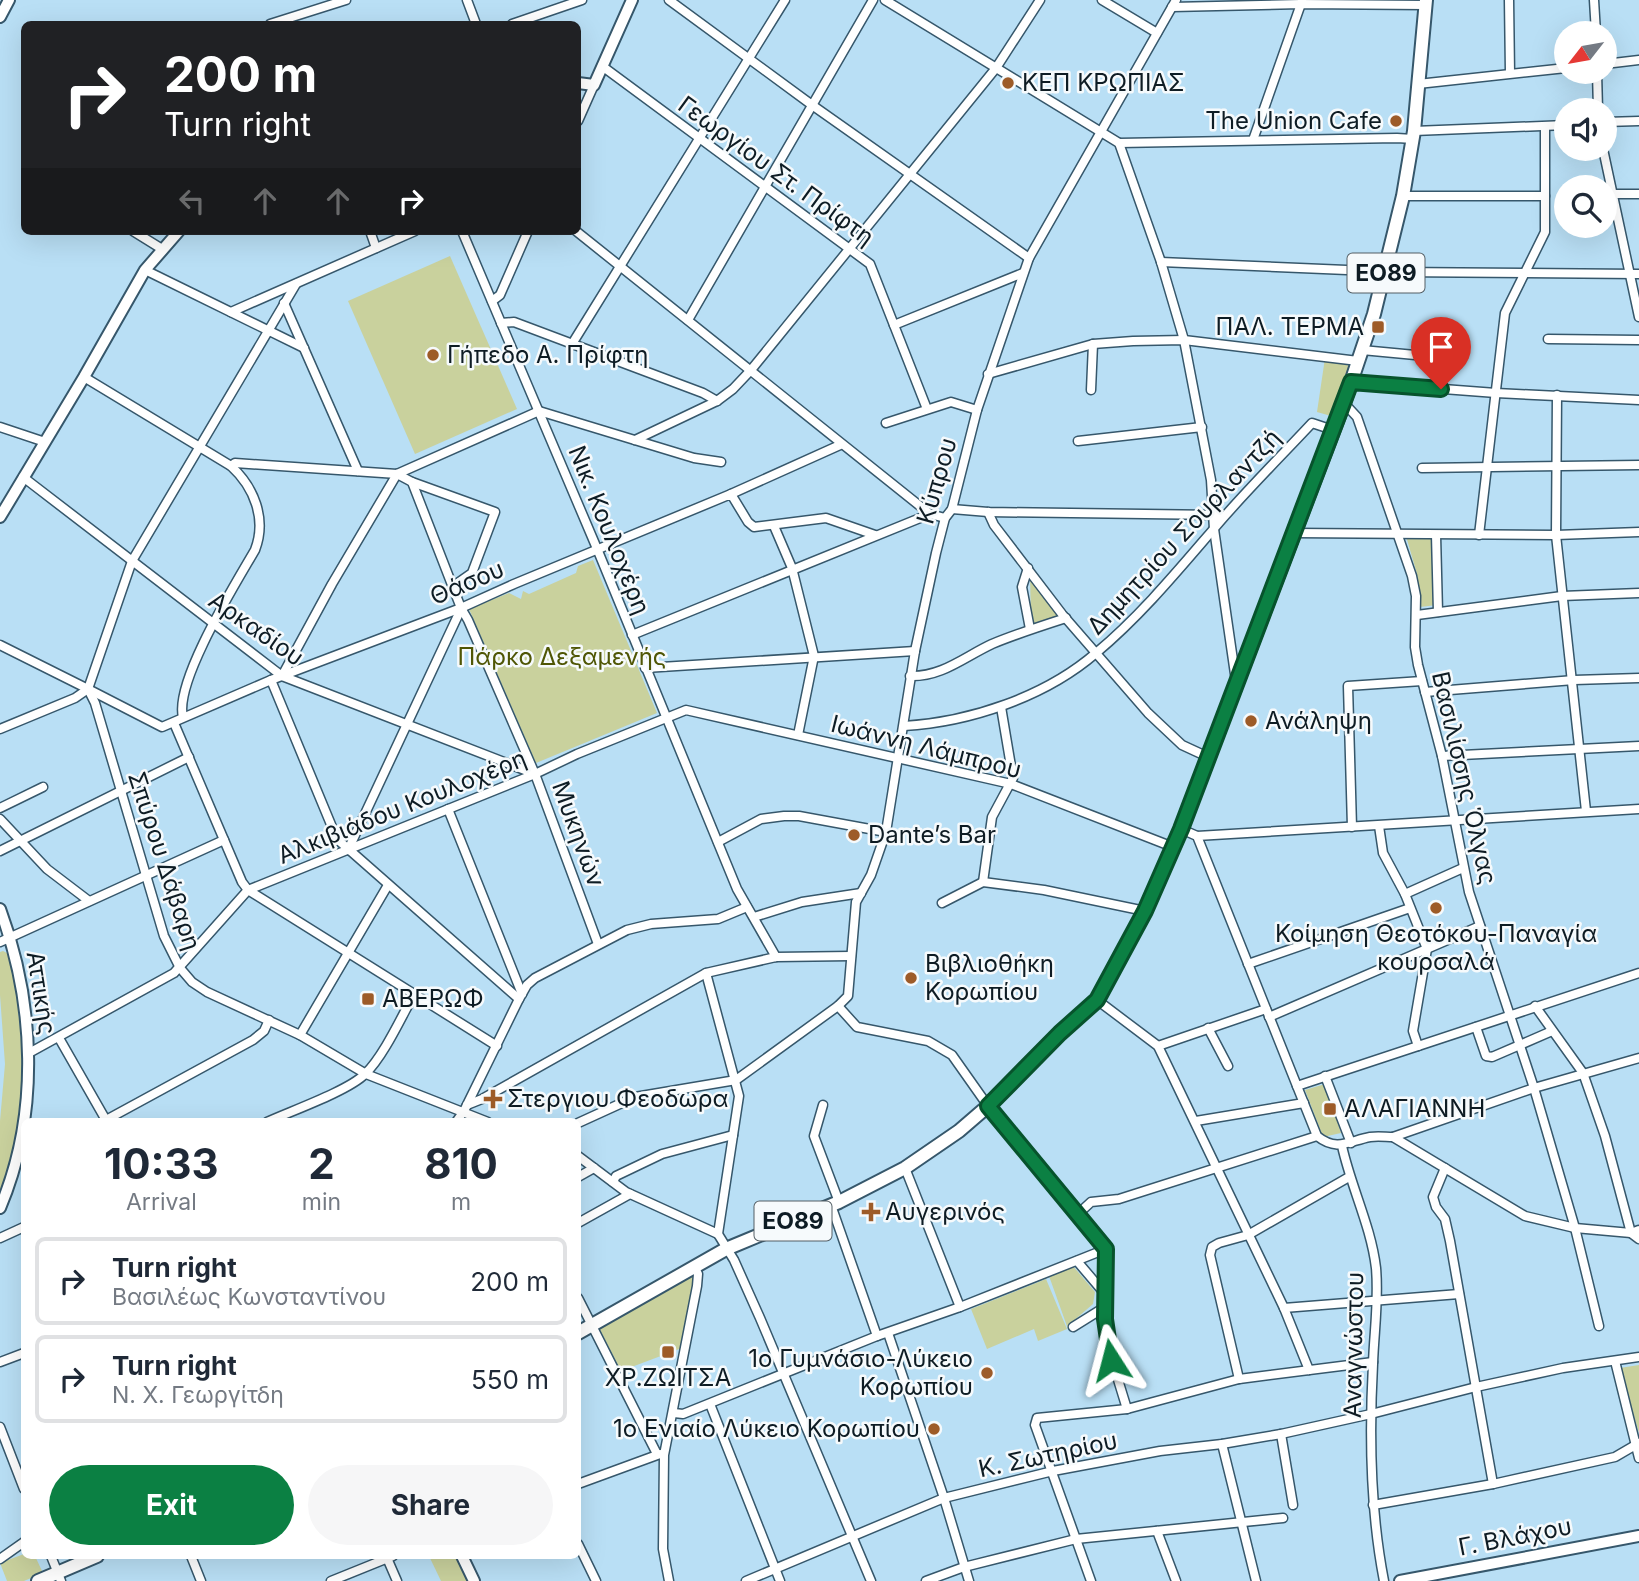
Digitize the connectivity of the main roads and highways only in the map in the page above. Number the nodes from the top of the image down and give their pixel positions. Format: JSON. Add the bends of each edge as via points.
{"nodes":[{"id":1,"x":1426,"y":2,"type":"edge"},
{"id":2,"x":581,"y":1332,"type":"edge"},
{"id":3,"x":92,"y":1559,"type":"edge"},
{"id":4,"x":59,"y":1577,"type":"edge"},
{"id":5,"x":38,"y":1581,"type":"edge"}],
"edges":[{"from":1,"to":2,"type":"main road","number":"ΕΟ89","via":[[1403,196],[1360,355],[1181,829],[1145,911],[1097,1000],[988,1106],[905,1168],[835,1204],[726,1249]]},
{"from":3,"to":4,"type":"main road"},
{"from":4,"to":5,"type":"main road"}]}
